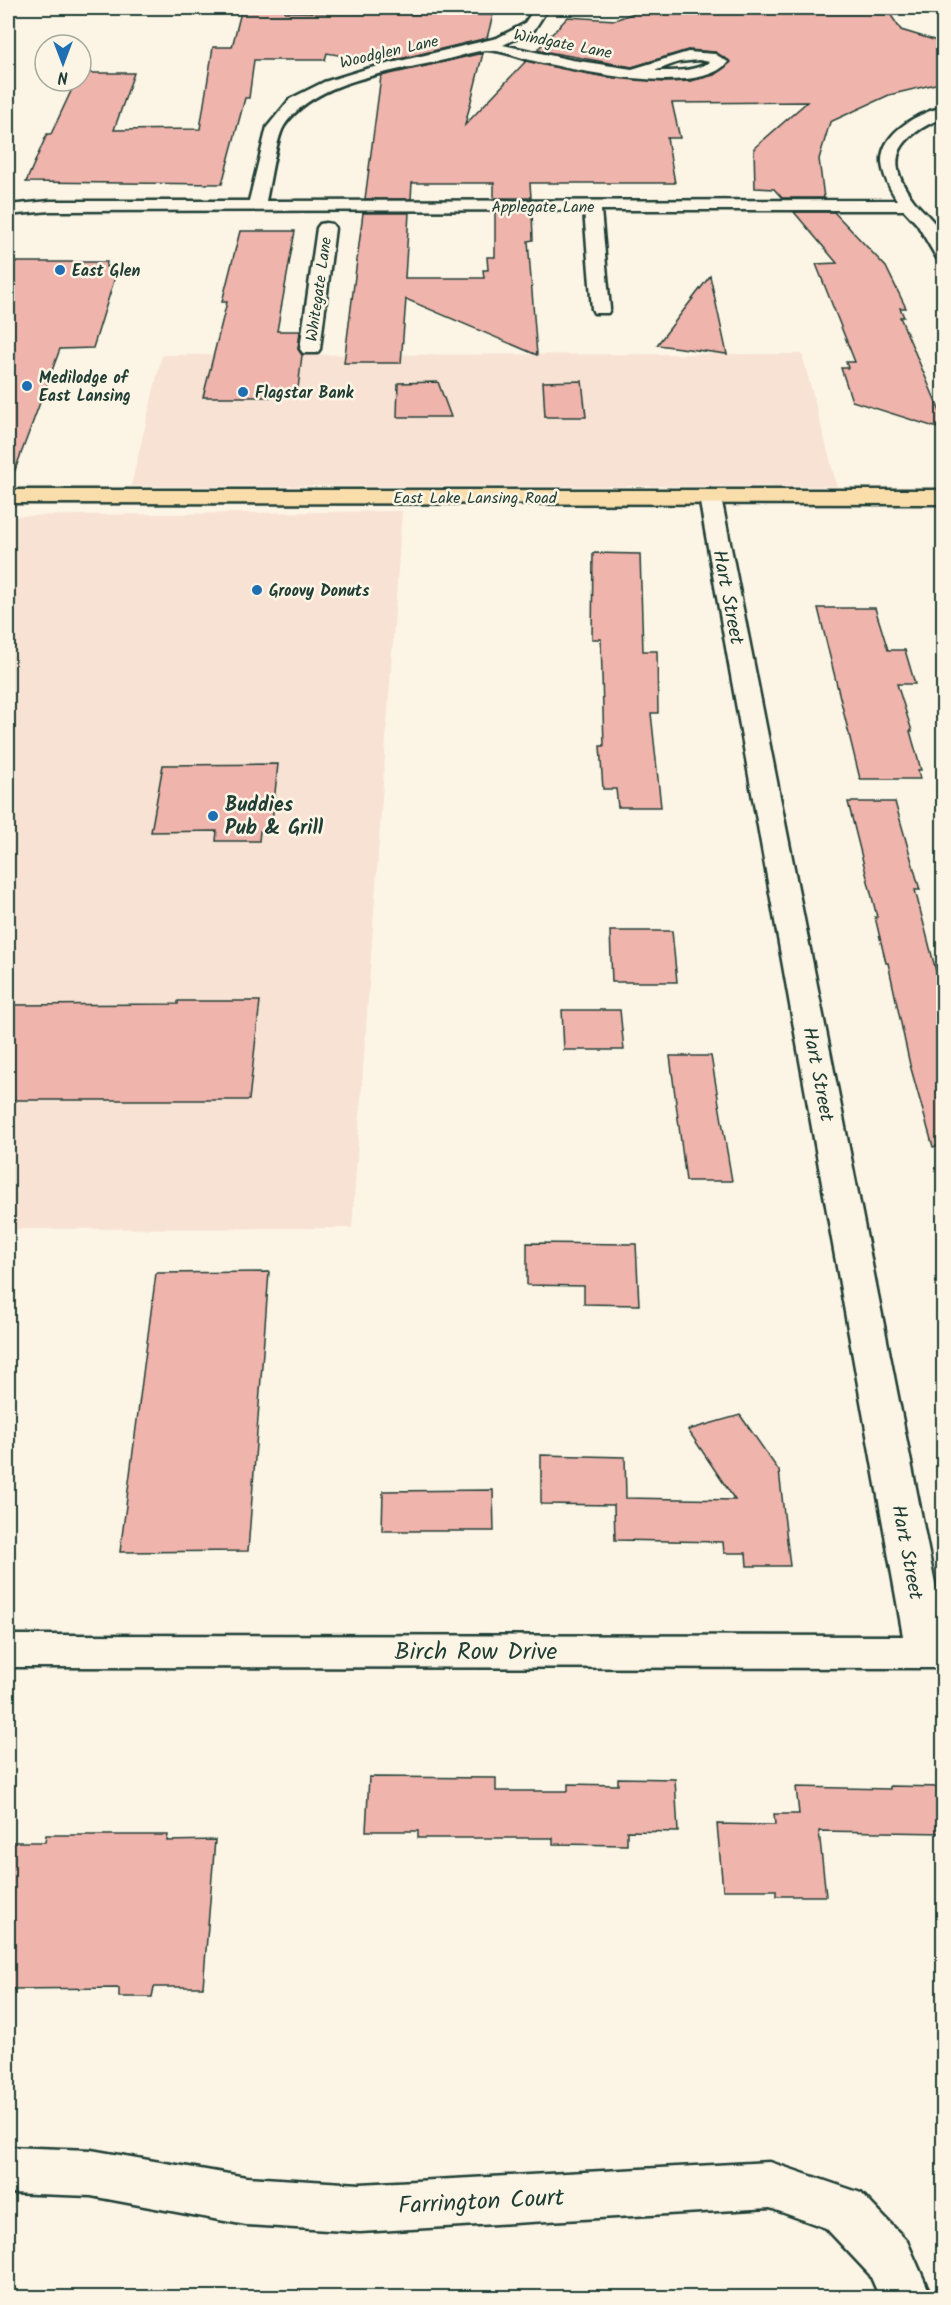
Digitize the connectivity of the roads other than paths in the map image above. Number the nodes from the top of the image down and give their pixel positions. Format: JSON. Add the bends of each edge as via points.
{"nodes":[{"id":1,"x":541,"y":8,"type":"edge"},
{"id":2,"x":487,"y":46,"type":"junction"},
{"id":3,"x":633,"y":73,"type":"junction"},
{"id":4,"x":944,"y":111,"type":"edge"},
{"id":5,"x":8,"y":202,"type":"edge"},
{"id":6,"x":908,"y":205,"type":"junction"},
{"id":7,"x":50,"y":206,"type":"junction"},
{"id":8,"x":256,"y":206,"type":"junction"},
{"id":9,"x":317,"y":206,"type":"junction"},
{"id":10,"x":342,"y":206,"type":"junction"},
{"id":11,"x":592,"y":206,"type":"junction"},
{"id":12,"x":8,"y":210,"type":"edge"},
{"id":13,"x":326,"y":228,"type":"junction"},
{"id":14,"x":944,"y":256,"type":"edge"},
{"id":15,"x":601,"y":309,"type":"dead end"},
{"id":16,"x":310,"y":349,"type":"dead end"},
{"id":17,"x":710,"y":497,"type":"junction"},
{"id":18,"x":944,"y":497,"type":"edge"},
{"id":19,"x":8,"y":498,"type":"edge"},
{"id":20,"x":8,"y":1651,"type":"edge"},
{"id":21,"x":935,"y":1652,"type":"edge"},
{"id":22,"x":8,"y":2170,"type":"edge"},
{"id":23,"x":906,"y":2298,"type":"edge"}],
"edges":[{"from":1,"to":2,"type":"street","name":"Woodglen Lane","via":[[539,17],[531,24]]},
{"from":2,"to":3,"type":"street","name":"Windgate Lane"},
{"from":2,"to":8,"type":"street","name":"Woodglen Lane","via":[[367,72],[292,104],[280,116]]},
{"from":3,"to":3,"type":"street","name":"Windgate Lane","via":[[684,75],[717,67],[721,62],[684,56]]},
{"from":4,"to":6,"type":"street","via":[[910,127],[898,137],[890,154],[888,165]]},
{"from":5,"to":7,"type":"street","name":"Applegate Lane"},
{"from":6,"to":11,"type":"street","name":"Applegate Lane"},
{"from":6,"to":14,"type":"street","via":[[925,222]]},
{"from":7,"to":8,"type":"street","name":"Applegate Lane"},
{"from":7,"to":12,"type":"street","name":"Applegate Lane"},
{"from":8,"to":9,"type":"street","name":"Applegate Lane"},
{"from":9,"to":10,"type":"street","name":"Applegate Lane"},
{"from":9,"to":13,"type":"street","name":"Whitegate Lane","via":[[315,223]]},
{"from":10,"to":11,"type":"street","name":"Applegate Lane"},
{"from":10,"to":13,"type":"street","name":"Whitegate Lane","via":[[339,224]]},
{"from":11,"to":15,"type":"street"},
{"from":13,"to":16,"type":"street","name":"Whitegate Lane"},
{"from":17,"to":18,"type":"main road","name":"East Lake Lansing Road"},
{"from":17,"to":19,"type":"main road","name":"East Lake Lansing Road"},
{"from":17,"to":21,"type":"street","name":"Hart Street"},
{"from":20,"to":21,"type":"street","name":"Birch Row Drive"},
{"from":22,"to":23,"type":"street","name":"Farrington Court","via":[[91,2173],[246,2201],[360,2208],[770,2185],[843,2210],[889,2258]]}]}
